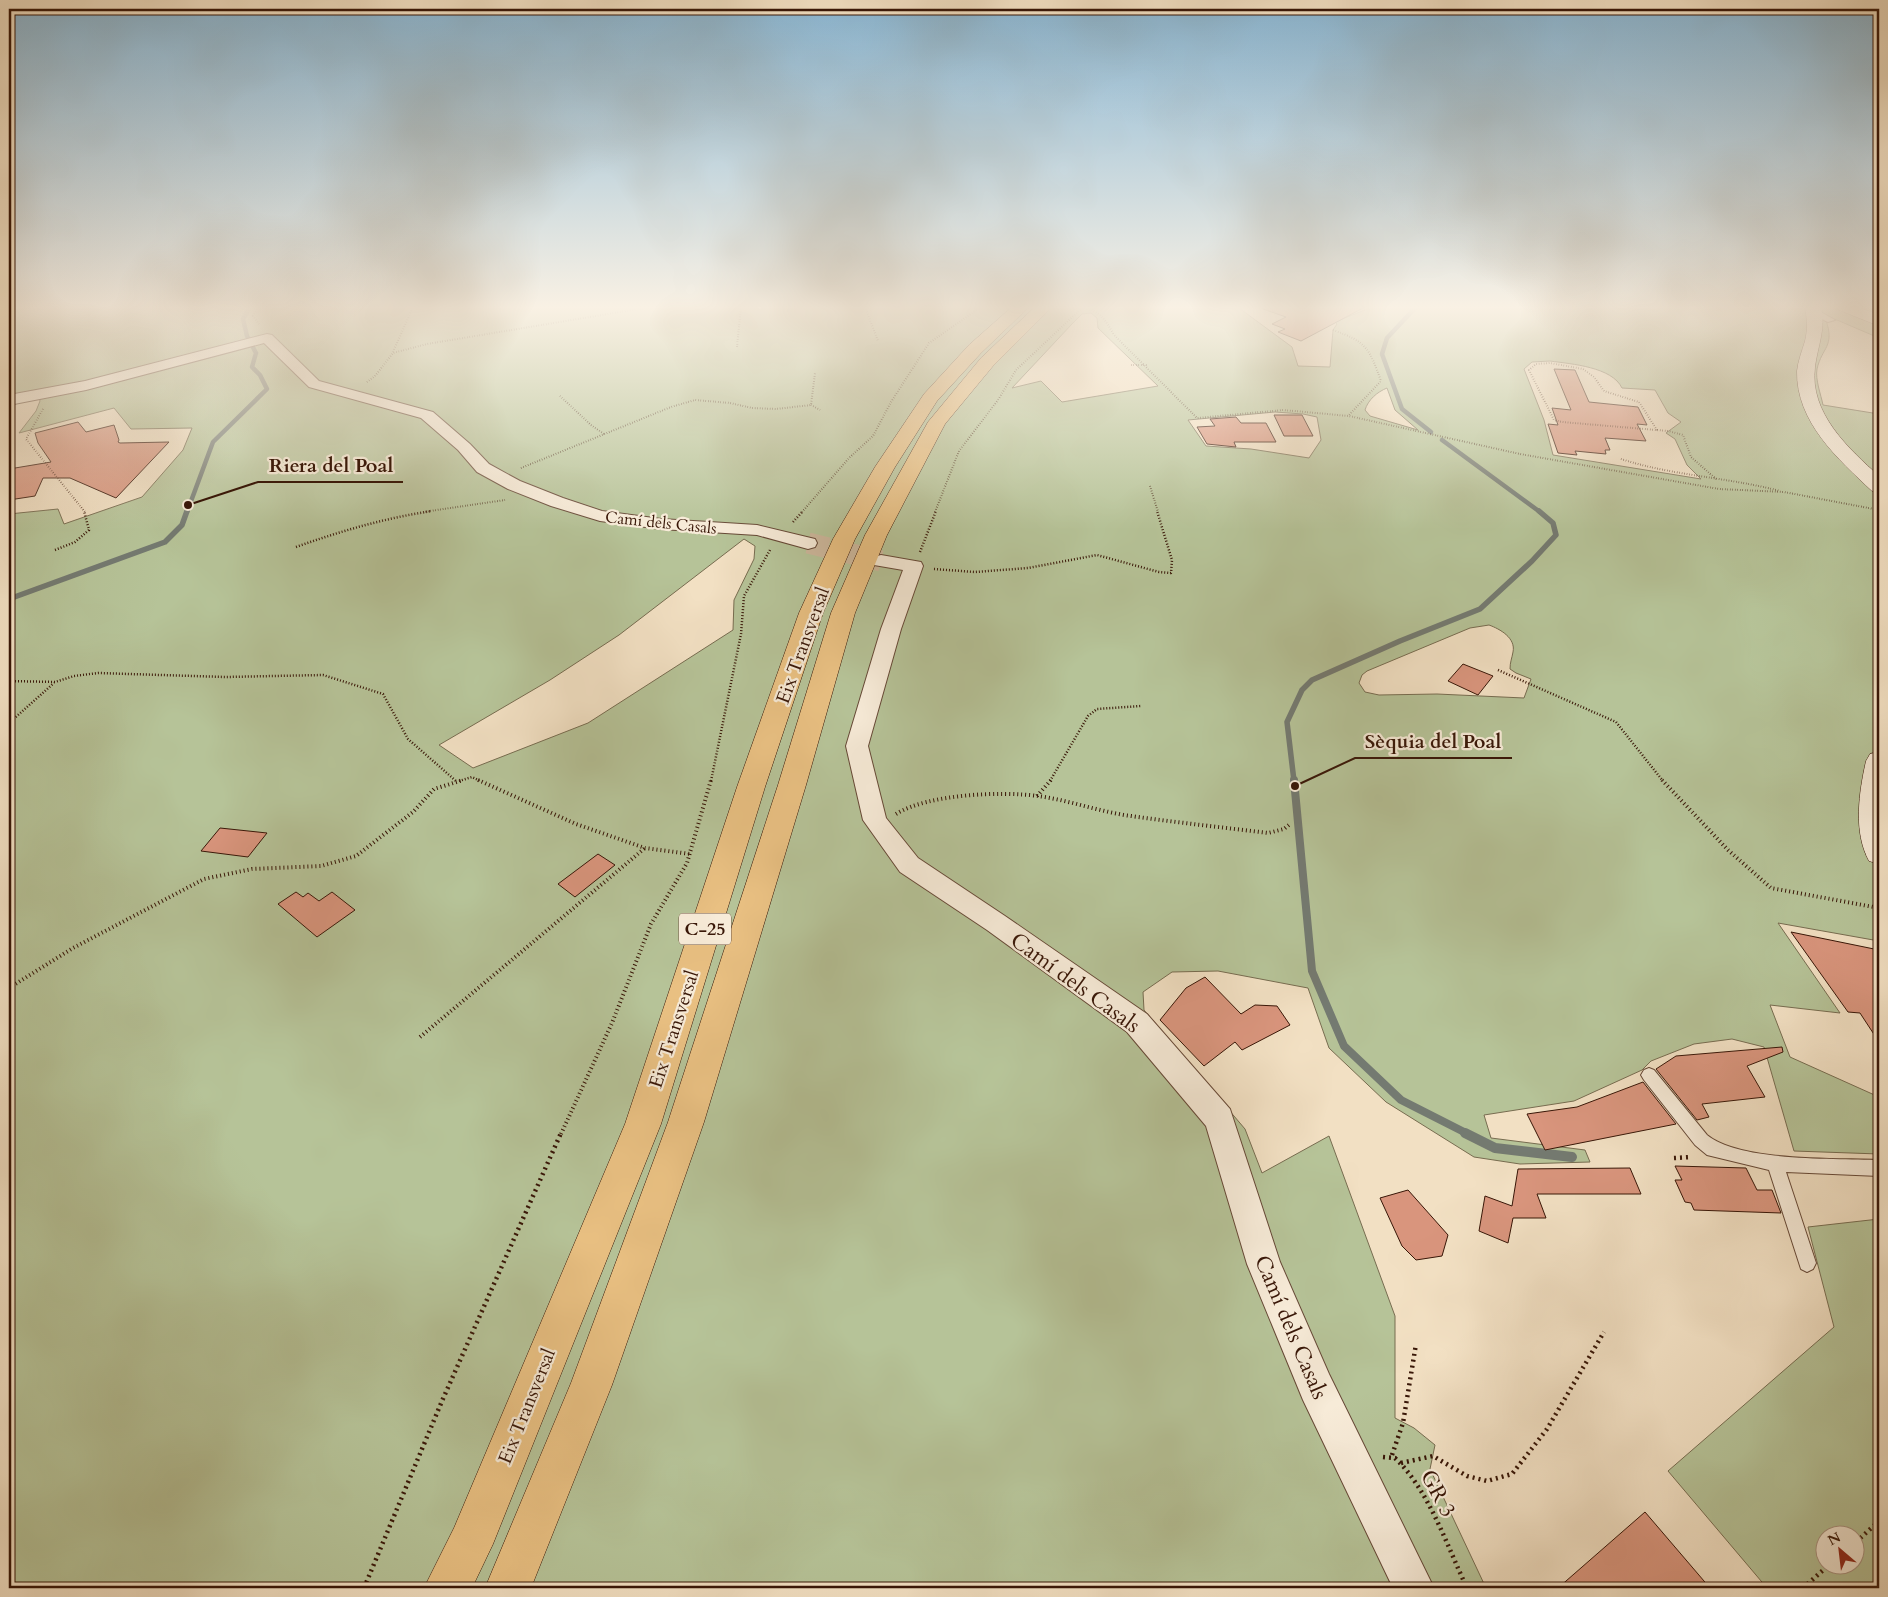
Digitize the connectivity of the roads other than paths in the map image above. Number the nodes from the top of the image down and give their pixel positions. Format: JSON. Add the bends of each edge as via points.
{"nodes":[{"id":1,"x":99,"y":382,"type":"edge"},
{"id":2,"x":311,"y":382,"type":"edge"},
{"id":3,"x":945,"y":382,"type":"edge"},
{"id":4,"x":970,"y":382,"type":"edge"},
{"id":5,"x":987,"y":382,"type":"edge"},
{"id":6,"x":1806,"y":382,"type":"edge"},
{"id":7,"x":9,"y":400,"type":"edge"},
{"id":8,"x":908,"y":472,"type":"junction"},
{"id":9,"x":1879,"y":487,"type":"edge"},
{"id":10,"x":808,"y":543,"type":"tunnel mouth"},
{"id":11,"x":881,"y":561,"type":"tunnel mouth"},
{"id":12,"x":1879,"y":761,"type":"edge"},
{"id":13,"x":1879,"y":853,"type":"edge"},
{"id":14,"x":1649,"y":1075,"type":"dead end"},
{"id":15,"x":1775,"y":1164,"type":"junction"},
{"id":16,"x":1879,"y":1168,"type":"edge"},
{"id":17,"x":1807,"y":1262,"type":"dead end"},
{"id":18,"x":447,"y":1588,"type":"edge"},
{"id":19,"x":508,"y":1588,"type":"edge"},
{"id":20,"x":1414,"y":1588,"type":"edge"}],
"edges":[{"from":1,"to":7,"type":"street","name":"Camí dels Casals"},
{"from":2,"to":10,"type":"street","name":"Camí dels Casals","via":[[427,415],[483,468],[514,485],[600,516],[661,524],[757,530]]},
{"from":3,"to":18,"type":"highway","name":"Eix Transversal","number":"C-25","via":[[930,398],[885,467],[844,539],[811,613],[751,787],[643,1124],[470,1544]]},
{"from":4,"to":8,"type":"highway","name":"Eix Transversal","number":"C-25","via":[[937,422]]},
{"from":5,"to":8,"type":"highway"},
{"from":6,"to":9,"type":"street","via":[[1810,402],[1821,424],[1838,448]]},
{"from":8,"to":19,"type":"highway","name":"Eix Transversal","number":"C-25","via":[[876,535],[843,613],[686,1122],[591,1385]]},
{"from":11,"to":20,"type":"street","name":"Camí dels Casals","via":[[914,566],[891,629],[857,746],[875,820],[909,865],[1137,1022],[1219,1119],[1264,1264],[1316,1387]]},
{"from":12,"to":13,"type":"street","via":[[1871,807]]},
{"from":14,"to":15,"type":"lane","via":[[1701,1140],[1713,1150]]},
{"from":15,"to":16,"type":"lane"},
{"from":15,"to":17,"type":"lane"}]}
